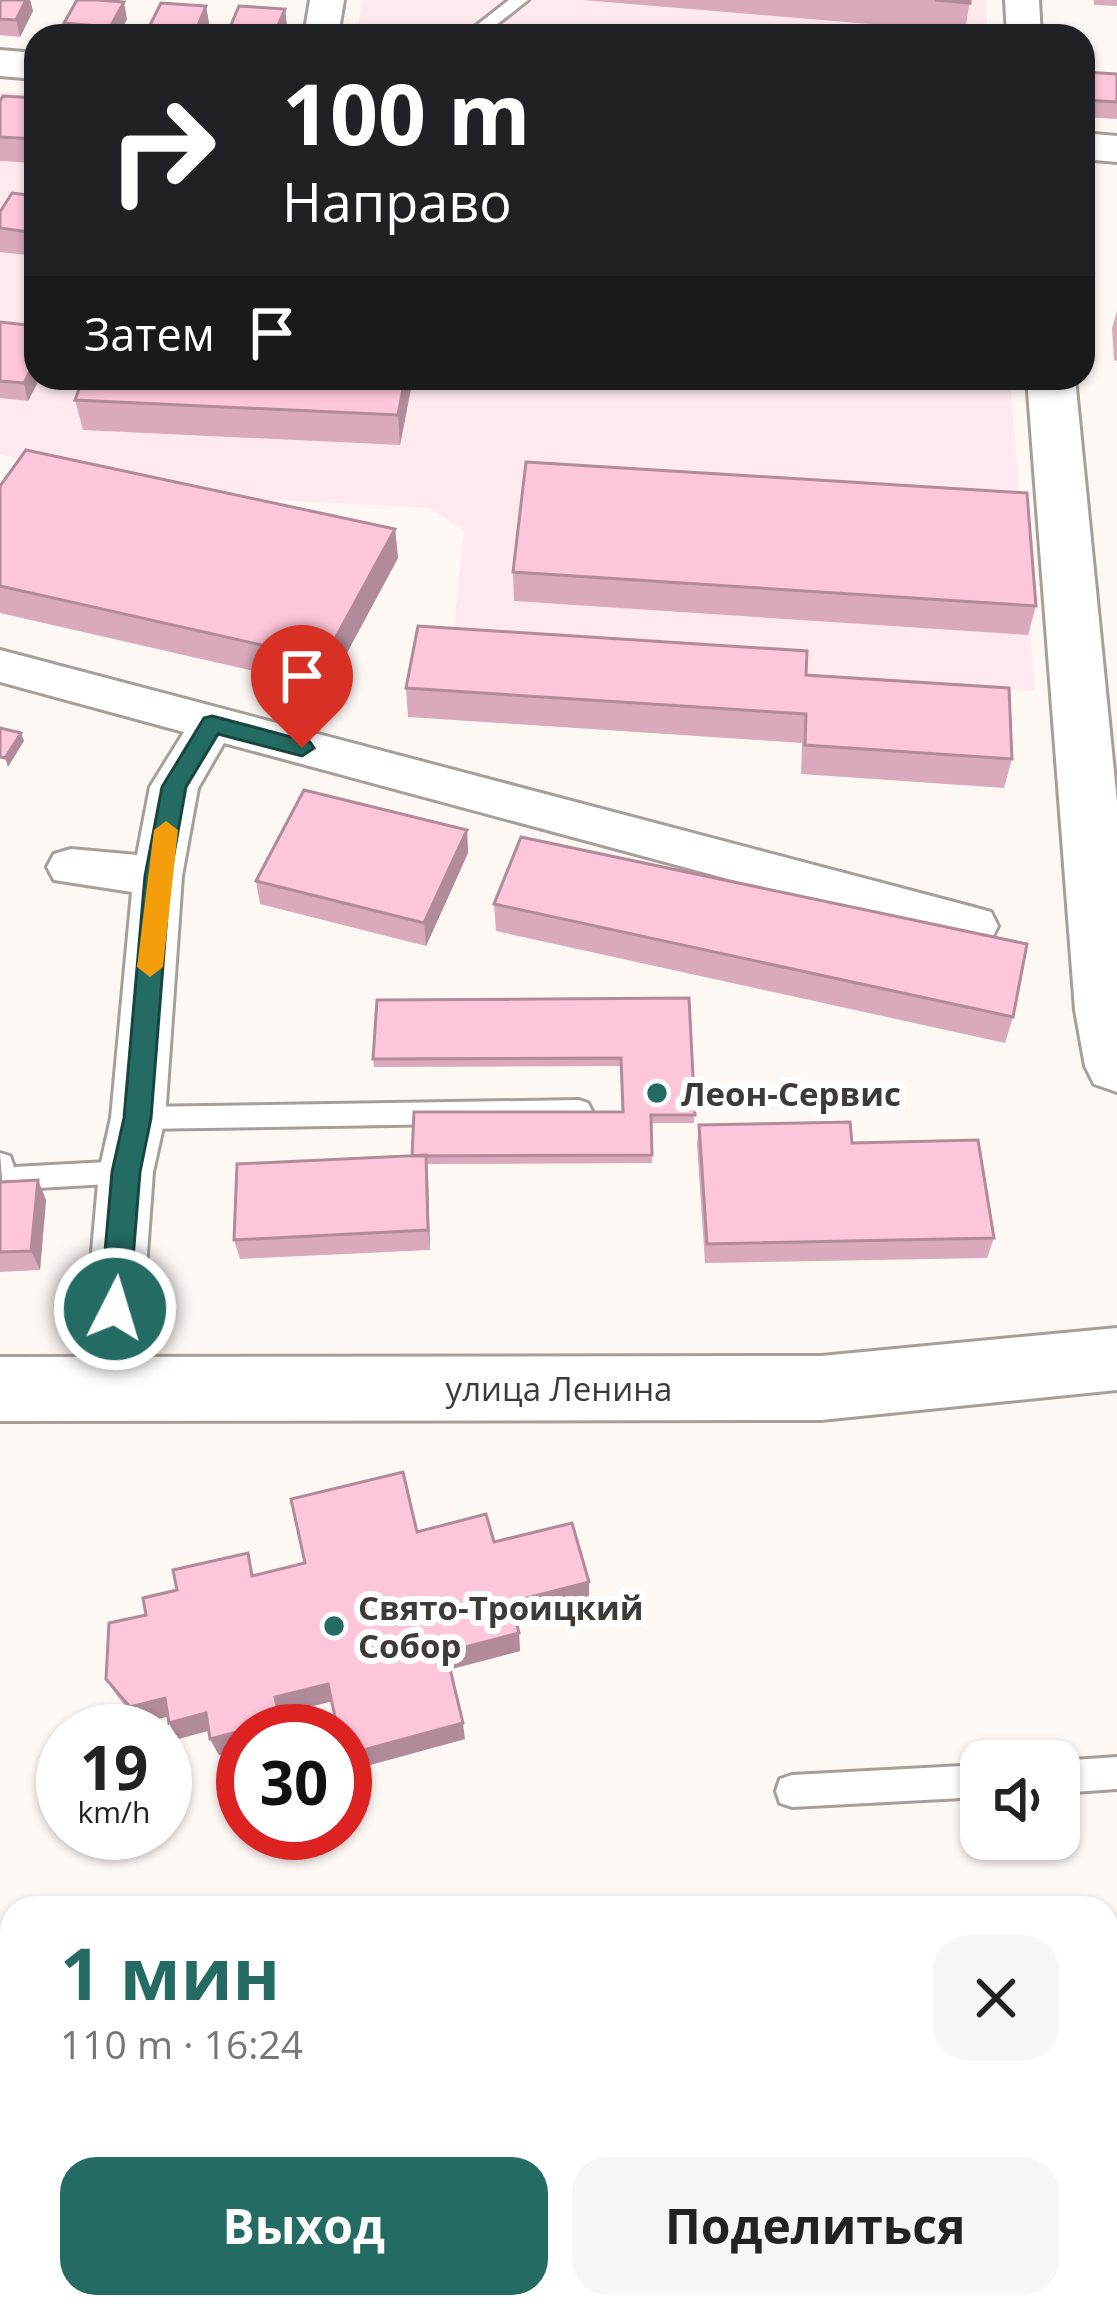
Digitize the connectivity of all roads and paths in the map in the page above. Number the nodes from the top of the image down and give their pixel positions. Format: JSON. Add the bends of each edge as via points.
{"nodes":[{"id":1,"x":520,"y":0,"type":"edge"},
{"id":2,"x":487,"y":24,"type":"edge"},
{"id":3,"x":1052,"y":390,"type":"edge"},
{"id":4,"x":0,"y":666,"type":"edge"},
{"id":5,"x":212,"y":724,"type":"junction"},
{"id":6,"x":71,"y":867,"type":"dead end"},
{"id":7,"x":158,"y":876,"type":"junction"},
{"id":8,"x":973,"y":926,"type":"dead end"},
{"id":9,"x":1117,"y":1066,"type":"edge"},
{"id":10,"x":579,"y":1111,"type":"edge"},
{"id":11,"x":138,"y":1118,"type":"junction"},
{"id":12,"x":0,"y":1164,"type":"edge"},
{"id":13,"x":126,"y":1172,"type":"junction"},
{"id":14,"x":1117,"y":1359,"type":"edge"},
{"id":15,"x":100,"y":1387,"type":"junction"},
{"id":16,"x":0,"y":1389,"type":"edge"},
{"id":17,"x":1117,"y":1774,"type":"edge"},
{"id":18,"x":1080,"y":1776,"type":"edge"},
{"id":19,"x":960,"y":1782,"type":"edge"},
{"id":20,"x":792,"y":1791,"type":"dead end"}],
"edges":[{"from":1,"to":2,"type":"lane"},
{"from":3,"to":9,"type":"street"},
{"from":4,"to":5,"type":"street"},
{"from":5,"to":7,"type":"street","via":[[174,787]]},
{"from":5,"to":8,"type":"street"},
{"from":6,"to":7,"type":"street"},
{"from":7,"to":11,"type":"street"},
{"from":10,"to":11,"type":"lane"},
{"from":11,"to":13,"type":"street"},
{"from":12,"to":13,"type":"lane","via":[[3,1179]]},
{"from":13,"to":15,"type":"street"},
{"from":14,"to":15,"type":"street","name":"улица Ленина","via":[[821,1388]]},
{"from":15,"to":16,"type":"street","name":"улица Ленина"},
{"from":17,"to":18,"type":"lane"},
{"from":19,"to":20,"type":"lane"}]}
